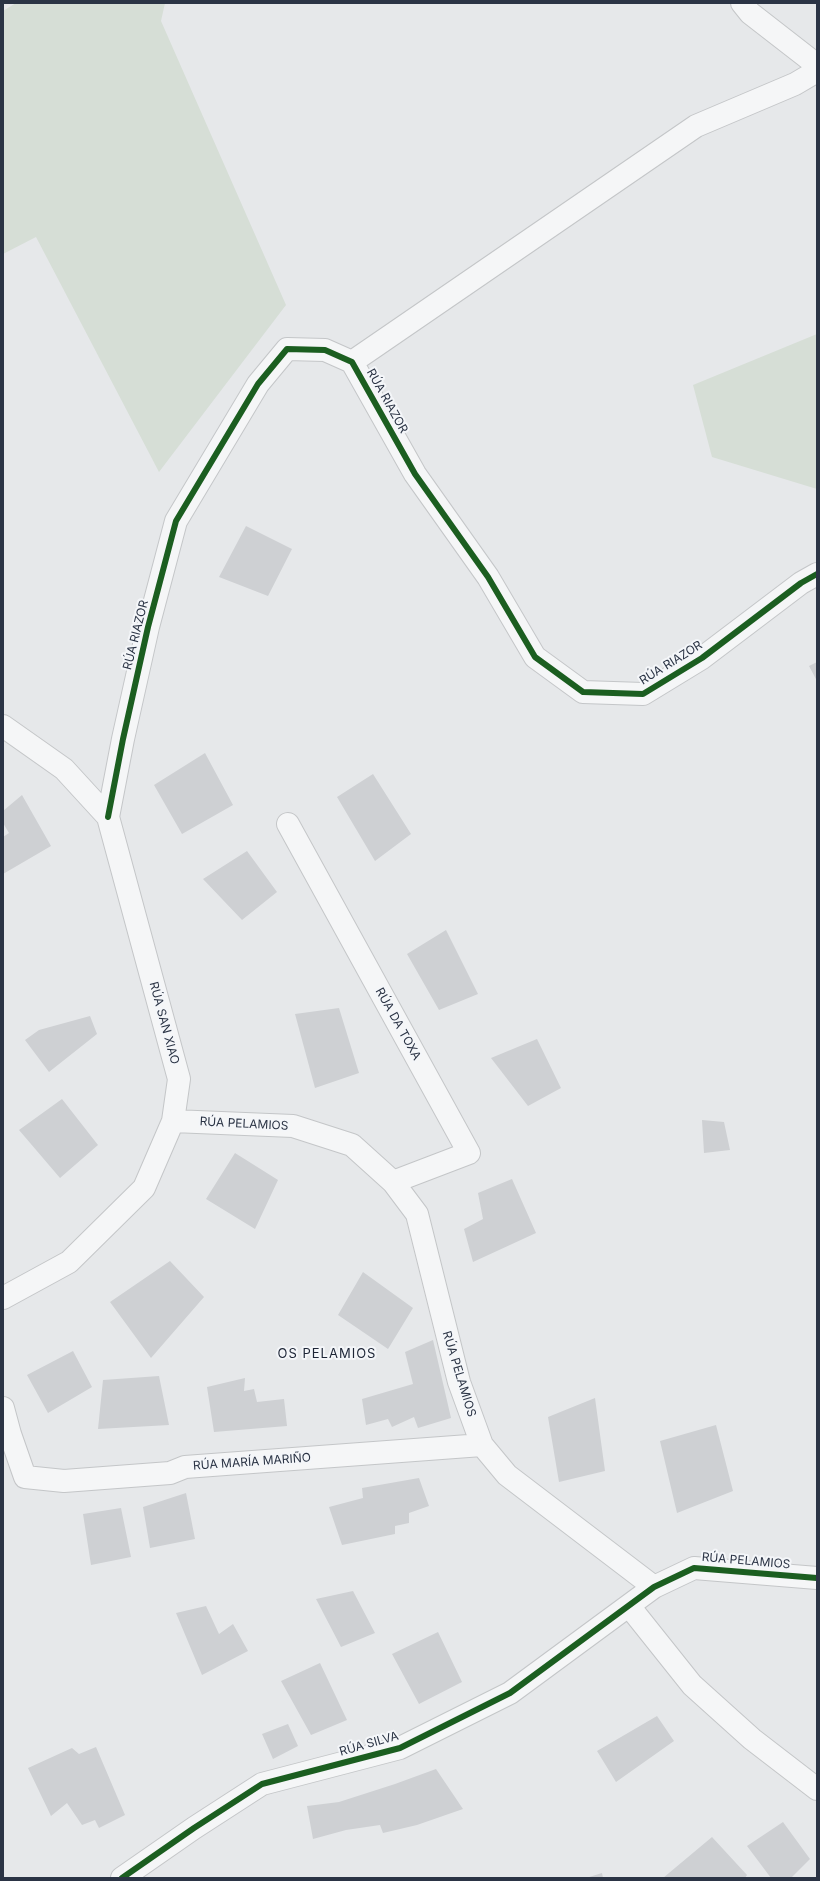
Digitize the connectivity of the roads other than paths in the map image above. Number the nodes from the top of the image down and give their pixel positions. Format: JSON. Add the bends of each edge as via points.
{"nodes":[{"id":1,"x":742,"y":3,"type":"edge"},
{"id":2,"x":817,"y":65,"type":"edge"},
{"id":3,"x":817,"y":71,"type":"edge"},
{"id":4,"x":352,"y":362,"type":"junction"},
{"id":5,"x":817,"y":574,"type":"edge"},
{"id":6,"x":3,"y":726,"type":"edge"},
{"id":7,"x":108,"y":817,"type":"junction"},
{"id":8,"x":288,"y":824,"type":"dead end"},
{"id":9,"x":174,"y":1121,"type":"junction"},
{"id":10,"x":393,"y":1182,"type":"junction"},
{"id":11,"x":3,"y":1298,"type":"edge"},
{"id":12,"x":3,"y":1408,"type":"edge"},
{"id":13,"x":482,"y":1445,"type":"junction"},
{"id":14,"x":817,"y":1578,"type":"edge"},
{"id":15,"x":654,"y":1587,"type":"junction"},
{"id":16,"x":629,"y":1606,"type":"junction"},
{"id":17,"x":817,"y":1789,"type":"edge"},
{"id":18,"x":122,"y":1878,"type":"edge"}],
"edges":[{"from":1,"to":2,"type":"street","via":[[750,13]]},
{"from":3,"to":4,"type":"street","via":[[795,84],[696,126]]},
{"from":4,"to":5,"type":"street","name":"RÚA RIAZOR","via":[[415,474],[488,577],[535,657],[583,692],[643,694],[702,658],[801,583]]},
{"from":4,"to":7,"type":"street","name":"RÚA RIAZOR","via":[[325,350],[287,349],[258,384],[176,521],[148,627]]},
{"from":6,"to":7,"type":"street","name":"RÚA SAN XIAO","via":[[64,769]]},
{"from":7,"to":9,"type":"street","name":"RÚA SAN XIAO","via":[[179,1079]]},
{"from":8,"to":10,"type":"street","name":"RÚA DA TOXA","via":[[469,1152]]},
{"from":9,"to":10,"type":"street","name":"RÚA PELAMIOS","via":[[293,1126],[352,1145]]},
{"from":9,"to":11,"type":"street","name":"RÚA SAN XIAO","via":[[144,1188],[69,1262]]},
{"from":10,"to":13,"type":"street","name":"RÚA PELAMIOS","via":[[417,1214],[459,1382]]},
{"from":12,"to":13,"type":"street","name":"RÚA MARÍA MARIÑO","via":[[25,1477],[64,1481],[170,1473],[185,1467]]},
{"from":13,"to":15,"type":"street","name":"RÚA PELAMIOS","via":[[507,1475]]},
{"from":14,"to":15,"type":"street","name":"RÚA PELAMIOS","via":[[694,1568]]},
{"from":15,"to":16,"type":"street","name":"RÚA SILVA"},
{"from":16,"to":17,"type":"street","via":[[692,1685],[752,1739]]},
{"from":16,"to":18,"type":"street","name":"RÚA SILVA","via":[[510,1693],[400,1748],[262,1784]]}]}
